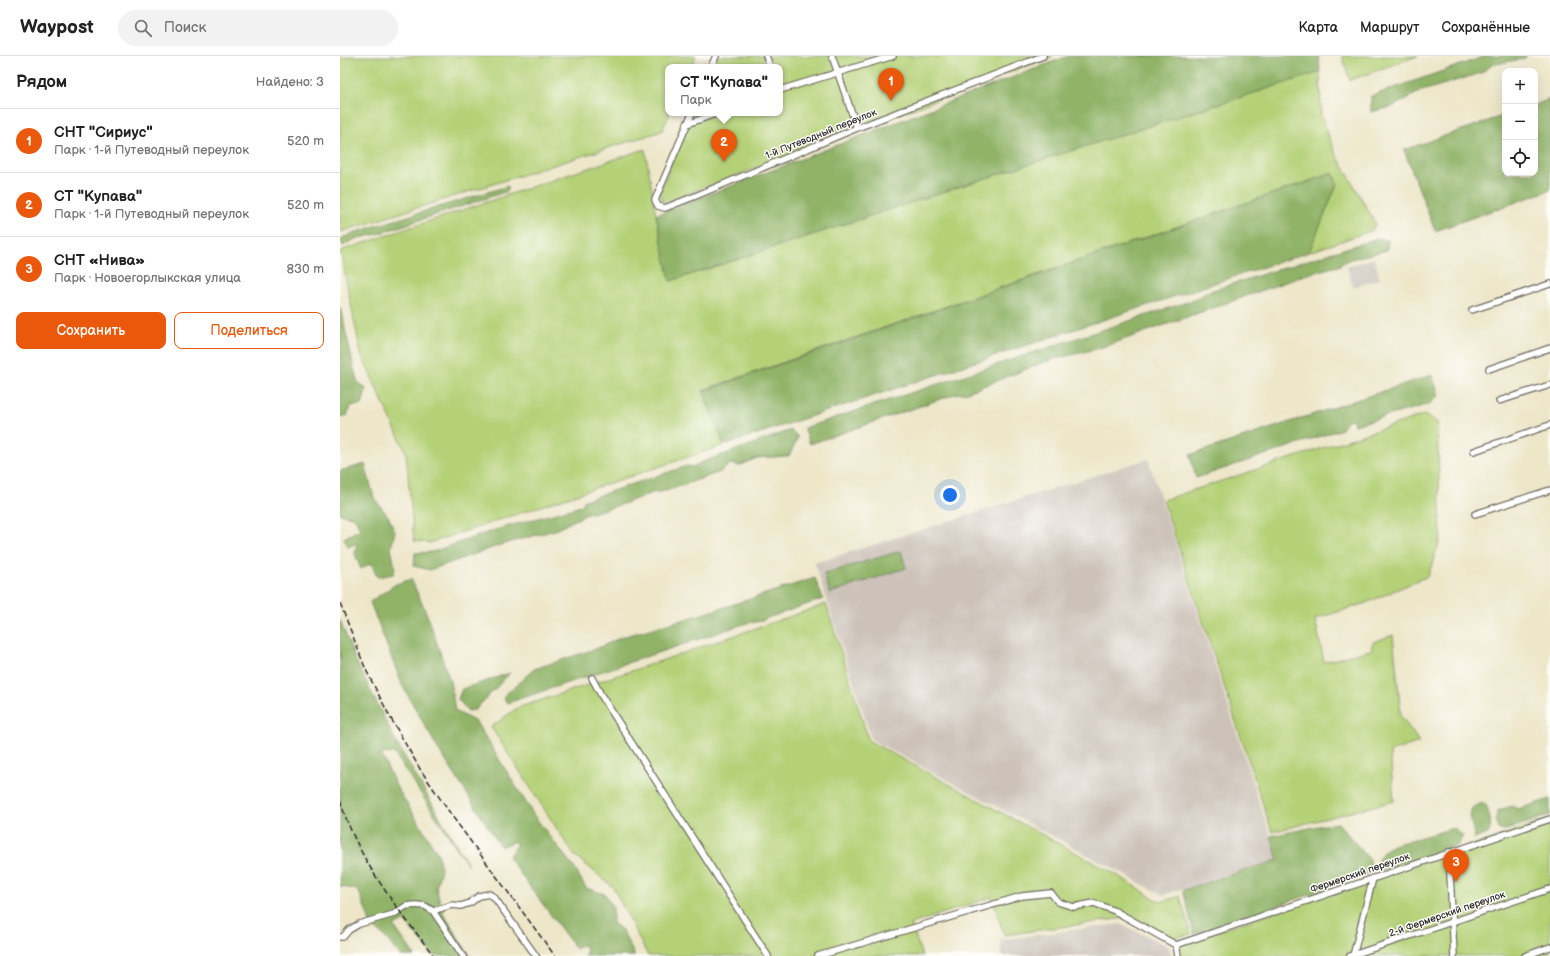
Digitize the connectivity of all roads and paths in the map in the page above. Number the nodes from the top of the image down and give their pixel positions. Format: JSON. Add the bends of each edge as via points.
{"nodes":[{"id":1,"x":832,"y":56,"type":"edge"},
{"id":2,"x":892,"y":56,"type":"edge"},
{"id":3,"x":1043,"y":56,"type":"edge"},
{"id":4,"x":838,"y":72,"type":"junction"},
{"id":5,"x":783,"y":89,"type":"edge"},
{"id":6,"x":691,"y":116,"type":"edge"},
{"id":7,"x":710,"y":116,"type":"edge"},
{"id":8,"x":687,"y":124,"type":"junction"},
{"id":9,"x":857,"y":128,"type":"junction"},
{"id":10,"x":1550,"y":284,"type":"edge"},
{"id":11,"x":1472,"y":310,"type":"dead end"},
{"id":12,"x":1550,"y":348,"type":"edge"},
{"id":13,"x":1489,"y":368,"type":"dead end"},
{"id":14,"x":1550,"y":385,"type":"edge"},
{"id":15,"x":1499,"y":401,"type":"dead end"},
{"id":16,"x":1550,"y":425,"type":"edge"},
{"id":17,"x":1474,"y":451,"type":"dead end"},
{"id":18,"x":1550,"y":490,"type":"edge"},
{"id":19,"x":1475,"y":514,"type":"dead end"},
{"id":20,"x":592,"y":678,"type":"dead end"},
{"id":21,"x":1550,"y":819,"type":"edge"},
{"id":22,"x":1449,"y":852,"type":"junction"},
{"id":23,"x":1373,"y":878,"type":"junction"},
{"id":24,"x":1550,"y":889,"type":"edge"},
{"id":25,"x":433,"y":911,"type":"junction"},
{"id":26,"x":1452,"y":923,"type":"junction"},
{"id":27,"x":340,"y":937,"type":"edge"},
{"id":28,"x":1176,"y":945,"type":"junction"},
{"id":29,"x":1550,"y":947,"type":"edge"},
{"id":30,"x":463,"y":956,"type":"edge"},
{"id":31,"x":536,"y":956,"type":"edge"},
{"id":32,"x":768,"y":956,"type":"edge"},
{"id":33,"x":818,"y":956,"type":"edge"},
{"id":34,"x":1178,"y":956,"type":"edge"},
{"id":35,"x":1352,"y":956,"type":"edge"},
{"id":36,"x":1454,"y":956,"type":"edge"},
{"id":37,"x":1525,"y":956,"type":"edge"}],
"edges":[{"from":1,"to":4,"type":"street"},
{"from":2,"to":4,"type":"street"},
{"from":3,"to":9,"type":"street","name":"1-й Путеводный переулок"},
{"from":4,"to":5,"type":"street"},
{"from":4,"to":9,"type":"street"},
{"from":6,"to":8,"type":"street"},
{"from":7,"to":8,"type":"street"},
{"from":8,"to":9,"type":"street","name":"1-й Путеводный переулок","via":[[655,200],[658,206],[665,208]]},
{"from":10,"to":11,"type":"street"},
{"from":12,"to":13,"type":"street"},
{"from":14,"to":15,"type":"street"},
{"from":16,"to":17,"type":"street"},
{"from":18,"to":19,"type":"street"},
{"from":20,"to":32,"type":"street"},
{"from":21,"to":22,"type":"street","name":"Фермерский переулок"},
{"from":22,"to":23,"type":"street","name":"Фермерский переулок"},
{"from":22,"to":26,"type":"street"},
{"from":23,"to":28,"type":"street","name":"Фермерский переулок"},
{"from":23,"to":35,"type":"street"},
{"from":24,"to":26,"type":"street","name":"2-й Фермерский переулок"},
{"from":25,"to":27,"type":"street","via":[[425,906],[406,906],[394,914],[359,924],[349,930],[343,938]]},
{"from":25,"to":30,"type":"street"},
{"from":25,"to":31,"type":"street","via":[[461,906],[479,896],[489,894],[494,897]]},
{"from":26,"to":35,"type":"street","name":"2-й Фермерский переулок"},
{"from":26,"to":36,"type":"street"},
{"from":28,"to":33,"type":"street","via":[[1115,911],[1094,903],[1074,907],[1058,902],[1051,893],[1022,896]]},
{"from":28,"to":34,"type":"street"},
{"from":29,"to":37,"type":"street"}]}
